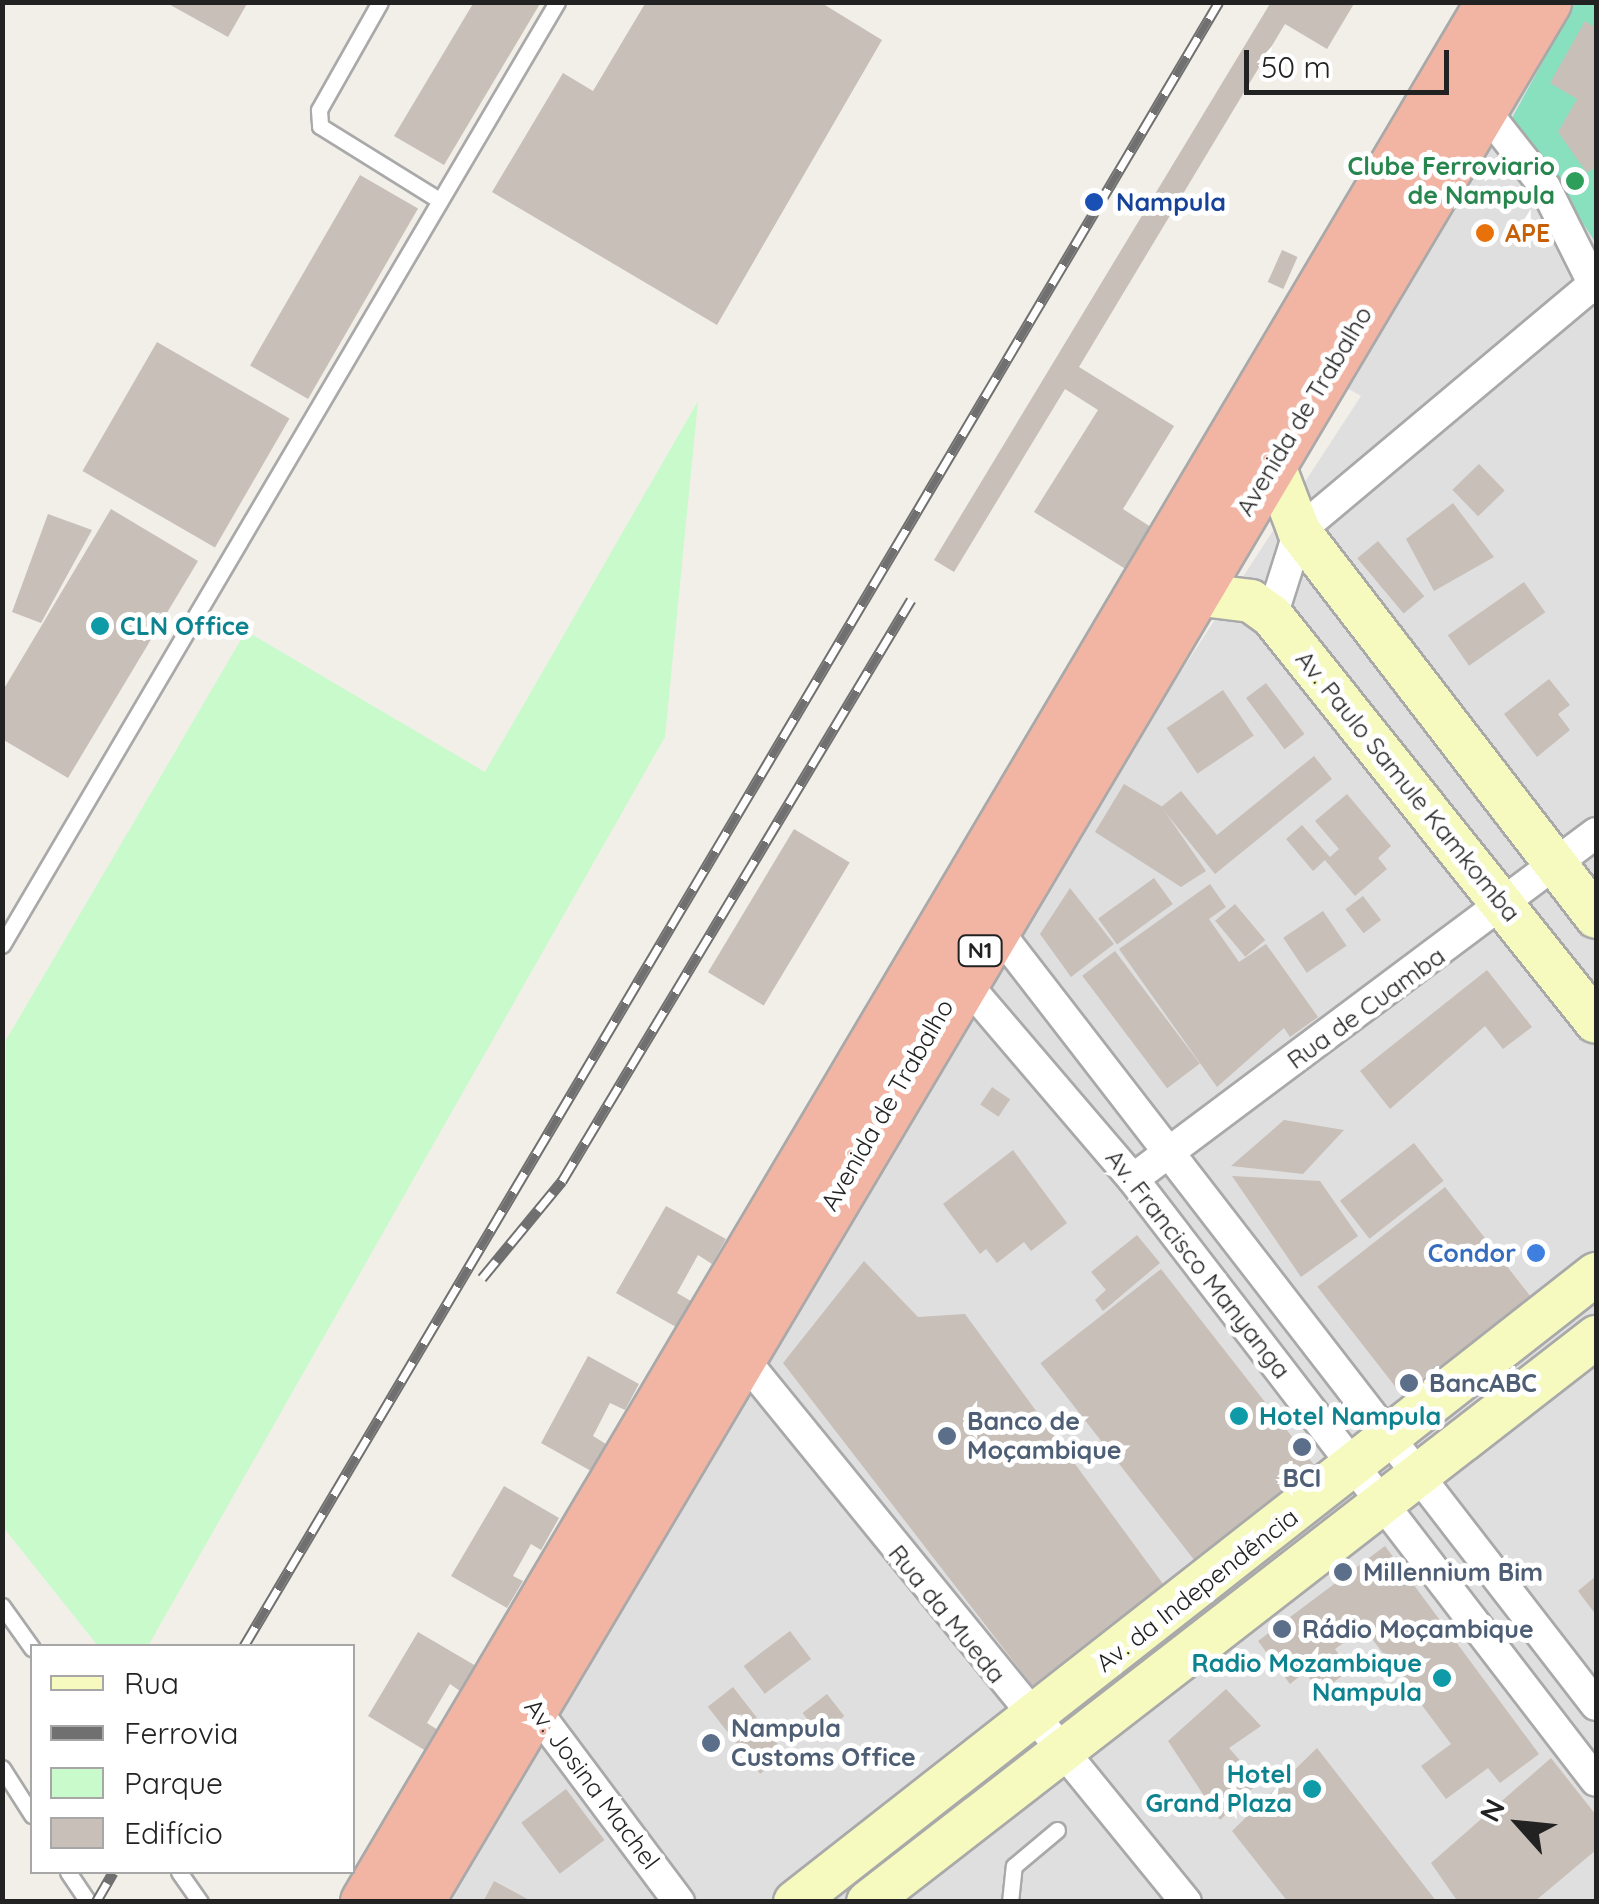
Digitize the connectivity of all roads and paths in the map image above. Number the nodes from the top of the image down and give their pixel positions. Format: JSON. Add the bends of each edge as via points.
{"nodes":[{"id":1,"x":380,"y":2,"type":"edge"},
{"id":2,"x":557,"y":2,"type":"edge"},
{"id":3,"x":1492,"y":2,"type":"edge"},
{"id":4,"x":1546,"y":2,"type":"edge"},
{"id":5,"x":1486,"y":112,"type":"junction"},
{"id":6,"x":439,"y":200,"type":"junction"},
{"id":7,"x":1390,"y":225,"type":"junction"},
{"id":8,"x":1595,"y":286,"type":"edge"},
{"id":9,"x":1273,"y":462,"type":"junction"},
{"id":10,"x":1299,"y":531,"type":"junction"},
{"id":11,"x":1194,"y":594,"type":"junction"},
{"id":12,"x":1272,"y":616,"type":"junction"},
{"id":13,"x":1096,"y":718,"type":"junction"},
{"id":14,"x":1596,"y":833,"type":"edge"},
{"id":15,"x":1555,"y":862,"type":"junction"},
{"id":16,"x":1504,"y":904,"type":"junction"},
{"id":17,"x":982,"y":911,"type":"junction"},
{"id":18,"x":1596,"y":917,"type":"edge"},
{"id":19,"x":2,"y":944,"type":"edge"},
{"id":20,"x":947,"y":963,"type":"junction"},
{"id":21,"x":1596,"y":1022,"type":"edge"},
{"id":22,"x":1170,"y":1151,"type":"junction"},
{"id":23,"x":1132,"y":1179,"type":"junction"},
{"id":24,"x":1596,"y":1274,"type":"edge"},
{"id":25,"x":1596,"y":1337,"type":"edge"},
{"id":26,"x":728,"y":1340,"type":"junction"},
{"id":27,"x":1390,"y":1438,"type":"junction"},
{"id":28,"x":1357,"y":1466,"type":"junction"},
{"id":29,"x":1422,"y":1479,"type":"junction"},
{"id":30,"x":1386,"y":1506,"type":"junction"},
{"id":31,"x":2,"y":1606,"type":"edge"},
{"id":32,"x":30,"y":1645,"type":"edge"},
{"id":33,"x":504,"y":1667,"type":"junction"},
{"id":34,"x":1596,"y":1705,"type":"edge"},
{"id":35,"x":535,"y":1708,"type":"junction"},
{"id":36,"x":1044,"y":1734,"type":"junction"},
{"id":37,"x":2,"y":1768,"type":"edge"},
{"id":38,"x":1596,"y":1780,"type":"edge"},
{"id":39,"x":30,"y":1812,"type":"edge"},
{"id":40,"x":1057,"y":1830,"type":"dead end"},
{"id":41,"x":69,"y":1874,"type":"edge"},
{"id":42,"x":181,"y":1874,"type":"edge"},
{"id":43,"x":88,"y":1902,"type":"edge"},
{"id":44,"x":200,"y":1902,"type":"edge"},
{"id":45,"x":366,"y":1902,"type":"edge"},
{"id":46,"x":418,"y":1902,"type":"edge"},
{"id":47,"x":679,"y":1902,"type":"edge"},
{"id":48,"x":795,"y":1902,"type":"edge"},
{"id":49,"x":868,"y":1902,"type":"edge"},
{"id":50,"x":1010,"y":1902,"type":"edge"},
{"id":51,"x":1186,"y":1902,"type":"edge"}],
"edges":[{"from":1,"to":6,"type":"lane","via":[[319,110],[320,126]]},
{"from":2,"to":6,"type":"lane"},
{"from":3,"to":7,"type":"highway","name":"Avenida de Trabalho","number":"N1"},
{"from":4,"to":5,"type":"highway","name":"Avenida de Trabalho","number":"N1"},
{"from":5,"to":7,"type":"highway","name":"Avenida de Trabalho","number":"N1"},
{"from":5,"to":8,"type":"street","via":[[1544,188]]},
{"from":6,"to":19,"type":"lane"},
{"from":7,"to":9,"type":"highway","name":"Avenida de Trabalho","number":"N1"},
{"from":7,"to":13,"type":"highway","name":"Avenida de Trabalho","number":"N1"},
{"from":8,"to":10,"type":"street"},
{"from":9,"to":10,"type":"main road"},
{"from":9,"to":11,"type":"highway","name":"Avenida de Trabalho","number":"N1"},
{"from":10,"to":12,"type":"street"},
{"from":10,"to":15,"type":"main road"},
{"from":11,"to":12,"type":"main road","name":"Av. Paulo Samule Kamkomba","via":[[1250,601]]},
{"from":11,"to":13,"type":"highway","name":"Avenida de Trabalho","number":"N1"},
{"from":12,"to":16,"type":"main road","name":"Av. Paulo Samule Kamkomba"},
{"from":13,"to":17,"type":"highway","name":"Avenida de Trabalho","number":"N1"},
{"from":14,"to":15,"type":"street","name":"Rua de Cuamba"},
{"from":15,"to":16,"type":"street","name":"Rua de Cuamba"},
{"from":15,"to":18,"type":"main road"},
{"from":16,"to":21,"type":"main road","name":"Av. Paulo Samule Kamkomba"},
{"from":16,"to":22,"type":"street","name":"Rua de Cuamba"},
{"from":17,"to":20,"type":"highway","name":"Avenida de Trabalho","number":"N1"},
{"from":17,"to":22,"type":"street","name":"Av. Francisco Manyanga"},
{"from":20,"to":23,"type":"street","name":"Av. Francisco Manyanga"},
{"from":20,"to":26,"type":"highway","name":"Avenida de Trabalho","number":"N1"},
{"from":22,"to":23,"type":"street","name":"Rua de Cuamba"},
{"from":22,"to":27,"type":"street","name":"Av. Francisco Manyanga"},
{"from":23,"to":28,"type":"street","name":"Av. Francisco Manyanga"},
{"from":24,"to":27,"type":"main road","name":"Av. da Independência"},
{"from":25,"to":29,"type":"main road","name":"Av. da Independência"},
{"from":26,"to":33,"type":"highway","name":"Avenida de Trabalho","number":"N1"},
{"from":26,"to":35,"type":"highway","name":"Avenida de Trabalho","number":"N1"},
{"from":26,"to":36,"type":"street","name":"Rua da Mueda"},
{"from":27,"to":28,"type":"main road","name":"Av. da Independência"},
{"from":27,"to":29,"type":"street","name":"Av. Francisco Manyanga"},
{"from":28,"to":30,"type":"street","name":"Av. Francisco Manyanga"},
{"from":28,"to":36,"type":"main road","name":"Av. da Independência"},
{"from":29,"to":30,"type":"main road","name":"Av. da Independência"},
{"from":29,"to":34,"type":"street","name":"Av. Francisco Manyanga"},
{"from":30,"to":36,"type":"main road","name":"Av. da Independência"},
{"from":30,"to":38,"type":"street","name":"Av. Francisco Manyanga"},
{"from":31,"to":32,"type":"lane"},
{"from":33,"to":35,"type":"street","name":"Av. Josina Machel"},
{"from":33,"to":45,"type":"highway","name":"Avenida de Trabalho","number":"N1"},
{"from":35,"to":46,"type":"highway","name":"Avenida de Trabalho","number":"N1"},
{"from":35,"to":47,"type":"street","name":"Av. Josina Machel"},
{"from":36,"to":48,"type":"main road","name":"Av. da Independência"},
{"from":36,"to":49,"type":"main road","name":"Av. da Independência"},
{"from":36,"to":51,"type":"street","name":"Rua da Mueda"},
{"from":37,"to":39,"type":"lane"},
{"from":40,"to":50,"type":"lane","via":[[1014,1866]]},
{"from":41,"to":43,"type":"lane"},
{"from":42,"to":44,"type":"lane"}]}
